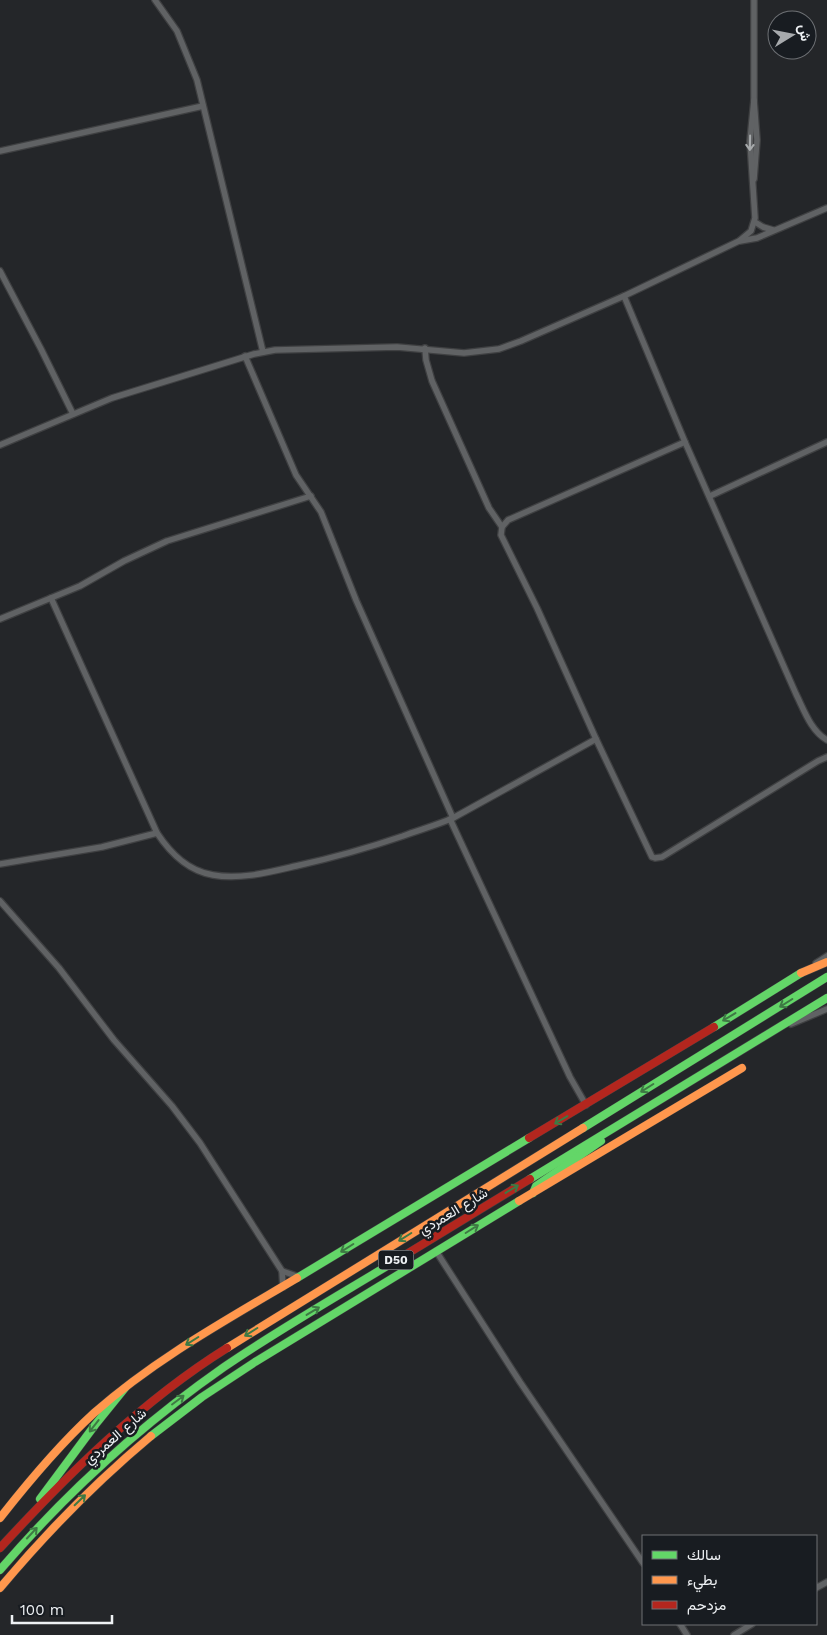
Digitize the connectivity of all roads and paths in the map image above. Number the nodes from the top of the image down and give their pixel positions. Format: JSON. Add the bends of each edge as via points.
{"nodes":[{"id":1,"x":155,"y":0,"type":"edge"},
{"id":2,"x":754,"y":0,"type":"edge"},
{"id":3,"x":204,"y":106,"type":"junction"},
{"id":4,"x":0,"y":151,"type":"edge"},
{"id":5,"x":827,"y":208,"type":"edge"},
{"id":6,"x":755,"y":222,"type":"junction"},
{"id":7,"x":773,"y":230,"type":"junction"},
{"id":8,"x":739,"y":241,"type":"junction"},
{"id":9,"x":0,"y":271,"type":"edge"},
{"id":10,"x":624,"y":296,"type":"junction"},
{"id":11,"x":425,"y":348,"type":"junction"},
{"id":12,"x":263,"y":352,"type":"junction"},
{"id":13,"x":245,"y":356,"type":"junction"},
{"id":14,"x":73,"y":414,"type":"junction"},
{"id":15,"x":685,"y":442,"type":"junction"},
{"id":16,"x":827,"y":442,"type":"edge"},
{"id":17,"x":0,"y":445,"type":"edge"},
{"id":18,"x":311,"y":496,"type":"junction"},
{"id":19,"x":710,"y":496,"type":"junction"},
{"id":20,"x":502,"y":526,"type":"junction"},
{"id":21,"x":51,"y":598,"type":"junction"},
{"id":22,"x":0,"y":619,"type":"edge"},
{"id":23,"x":596,"y":739,"type":"junction"},
{"id":24,"x":827,"y":740,"type":"edge"},
{"id":25,"x":827,"y":757,"type":"edge"},
{"id":26,"x":451,"y":818,"type":"junction"},
{"id":27,"x":157,"y":834,"type":"junction"},
{"id":28,"x":0,"y":864,"type":"edge"},
{"id":29,"x":0,"y":901,"type":"edge"},
{"id":30,"x":827,"y":956,"type":"edge"},
{"id":31,"x":827,"y":962,"type":"edge"},
{"id":32,"x":800,"y":973,"type":"junction"},
{"id":33,"x":827,"y":977,"type":"edge"},
{"id":34,"x":827,"y":998,"type":"edge"},
{"id":35,"x":827,"y":1009,"type":"edge"},
{"id":36,"x":772,"y":1031,"type":"junction"},
{"id":37,"x":742,"y":1068,"type":"dead end"},
{"id":38,"x":586,"y":1105,"type":"junction"},
{"id":39,"x":619,"y":1124,"type":"junction"},
{"id":40,"x":534,"y":1193,"type":"junction"},
{"id":41,"x":436,"y":1252,"type":"junction"},
{"id":42,"x":282,"y":1271,"type":"junction"},
{"id":43,"x":299,"y":1277,"type":"junction"},
{"id":44,"x":283,"y":1287,"type":"junction"},
{"id":45,"x":125,"y":1388,"type":"junction"},
{"id":46,"x":34,"y":1510,"type":"junction"},
{"id":47,"x":0,"y":1518,"type":"edge"},
{"id":48,"x":0,"y":1548,"type":"edge"},
{"id":49,"x":642,"y":1562,"type":"edge"},
{"id":50,"x":0,"y":1570,"type":"edge"},
{"id":51,"x":0,"y":1588,"type":"edge"},
{"id":52,"x":750,"y":1625,"type":"edge"},
{"id":53,"x":734,"y":1635,"type":"edge"}],
"edges":[{"from":1,"to":3,"type":"street","via":[[181,40]]},
{"from":2,"to":6,"type":"street","via":[[754,100],[750,141]]},
{"from":3,"to":4,"type":"street"},
{"from":3,"to":12,"type":"street"},
{"from":5,"to":7,"type":"street"},
{"from":6,"to":7,"type":"street"},
{"from":6,"to":8,"type":"street"},
{"from":7,"to":8,"type":"street","via":[[757,238]]},
{"from":8,"to":10,"type":"street"},
{"from":9,"to":14,"type":"street"},
{"from":10,"to":11,"type":"street","via":[[499,349],[464,352]]},
{"from":10,"to":15,"type":"street"},
{"from":11,"to":12,"type":"street"},
{"from":11,"to":20,"type":"street","via":[[434,387],[490,508]]},
{"from":12,"to":13,"type":"street"},
{"from":13,"to":14,"type":"street","via":[[136,389]]},
{"from":13,"to":18,"type":"street","via":[[292,467]]},
{"from":14,"to":17,"type":"street"},
{"from":15,"to":19,"type":"street"},
{"from":15,"to":20,"type":"street","via":[[508,520]]},
{"from":16,"to":19,"type":"street"},
{"from":18,"to":21,"type":"street","via":[[167,541]]},
{"from":18,"to":26,"type":"street","via":[[321,512]]},
{"from":19,"to":24,"type":"street","via":[[796,694],[817,732]]},
{"from":20,"to":23,"type":"street","via":[[501,535]]},
{"from":21,"to":22,"type":"street"},
{"from":21,"to":27,"type":"street"},
{"from":23,"to":25,"type":"street","via":[[649,854],[655,858],[662,857]]},
{"from":23,"to":26,"type":"street"},
{"from":26,"to":27,"type":"street","via":[[314,862],[228,877],[186,865]]},
{"from":26,"to":38,"type":"street","via":[[570,1077]]},
{"from":27,"to":28,"type":"street"},
{"from":29,"to":42,"type":"street","via":[[60,968],[114,1040],[196,1137]]},
{"from":30,"to":32,"type":"street"},
{"from":31,"to":32,"type":"main road"},
{"from":32,"to":38,"type":"main road","one_way":true},
{"from":33,"to":46,"type":"main road","name":"شارع العمردي","number":"D50","one_way":true,"via":[[222,1351],[123,1426]]},
{"from":34,"to":36,"type":"main road","name":"شارع العمردي","number":"D50"},
{"from":35,"to":36,"type":"street"},
{"from":36,"to":39,"type":"main road","name":"شارع العمردي","number":"D50"},
{"from":37,"to":40,"type":"main road"},
{"from":38,"to":43,"type":"main road","one_way":true},
{"from":39,"to":40,"type":"main road","via":[[598,1144],[536,1186]]},
{"from":50,"to":39,"type":"main road","name":"شارع العمردي","number":"D50","one_way":true,"via":[[92,1472],[209,1377]]},
{"from":41,"to":40,"type":"main road","one_way":true},
{"from":41,"to":49,"type":"street"},
{"from":51,"to":41,"type":"main road","one_way":true,"via":[[75,1504],[177,1415],[244,1369]]},
{"from":42,"to":43,"type":"street"},
{"from":42,"to":44,"type":"street"},
{"from":43,"to":44,"type":"main road"},
{"from":44,"to":45,"type":"main road","one_way":true,"via":[[192,1341]]},
{"from":45,"to":46,"type":"main road","one_way":true,"via":[[52,1481]]},
{"from":45,"to":47,"type":"main road","via":[[68,1439]]},
{"from":46,"to":48,"type":"main road","name":"شارع العمردي","number":"D50"},
{"from":52,"to":53,"type":"street"}]}
